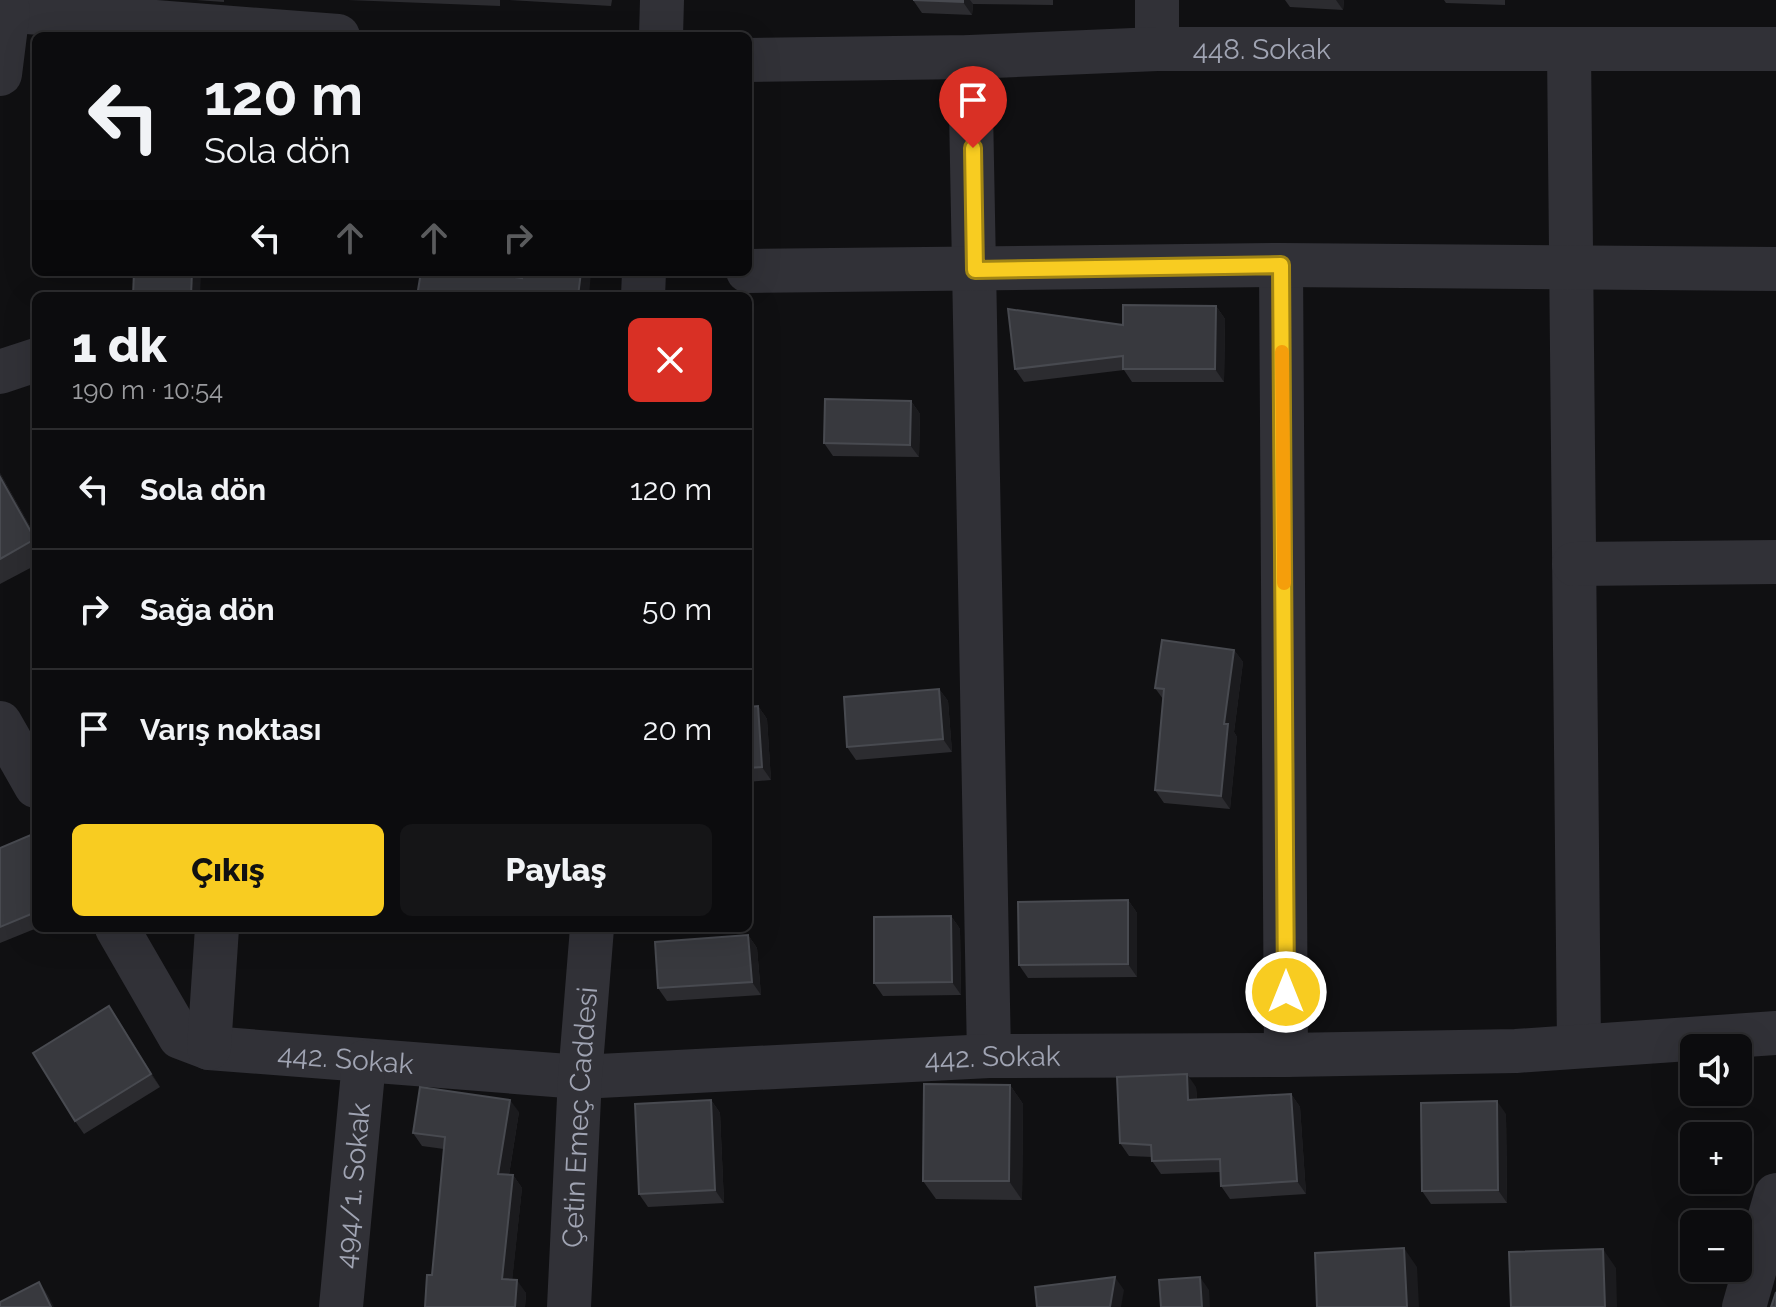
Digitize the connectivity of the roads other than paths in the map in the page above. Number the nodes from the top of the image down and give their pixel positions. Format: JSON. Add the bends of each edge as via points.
{"nodes":[{"id":1,"x":662,"y":0,"type":"edge"},
{"id":2,"x":1157,"y":0,"type":"edge"},
{"id":3,"x":4,"y":10,"type":"edge"},
{"id":4,"x":287,"y":32,"type":"edge"},
{"id":5,"x":661,"y":32,"type":"edge"},
{"id":6,"x":1157,"y":49,"type":"junction"},
{"id":7,"x":1776,"y":49,"type":"edge"},
{"id":8,"x":1569,"y":50,"type":"junction"},
{"id":9,"x":970,"y":57,"type":"junction"},
{"id":10,"x":752,"y":60,"type":"edge"},
{"id":11,"x":0,"y":74,"type":"edge"},
{"id":12,"x":1281,"y":265,"type":"junction"},
{"id":13,"x":1571,"y":269,"type":"junction"},
{"id":14,"x":1776,"y":269,"type":"edge"},
{"id":15,"x":975,"y":270,"type":"junction"},
{"id":16,"x":752,"y":271,"type":"edge"},
{"id":17,"x":32,"y":361,"type":"edge"},
{"id":18,"x":0,"y":372,"type":"edge"},
{"id":19,"x":1776,"y":562,"type":"edge"},
{"id":20,"x":1574,"y":564,"type":"junction"},
{"id":21,"x":0,"y":723,"type":"edge"},
{"id":22,"x":32,"y":779,"type":"edge"},
{"id":23,"x":119,"y":932,"type":"edge"},
{"id":24,"x":217,"y":932,"type":"edge"},
{"id":25,"x":592,"y":932,"type":"edge"},
{"id":26,"x":1776,"y":1033,"type":"edge"},
{"id":27,"x":1579,"y":1046,"type":"junction"},
{"id":28,"x":209,"y":1048,"type":"junction"},
{"id":29,"x":1286,"y":1055,"type":"junction"},
{"id":30,"x":989,"y":1056,"type":"junction"},
{"id":31,"x":364,"y":1062,"type":"junction"},
{"id":32,"x":580,"y":1077,"type":"junction"},
{"id":33,"x":1776,"y":1195,"type":"edge"},
{"id":34,"x":341,"y":1307,"type":"edge"},
{"id":35,"x":569,"y":1307,"type":"edge"},
{"id":36,"x":1744,"y":1307,"type":"edge"}],
"edges":[{"from":1,"to":5,"type":"street"},
{"from":2,"to":6,"type":"street"},
{"from":3,"to":4,"type":"street"},
{"from":3,"to":11,"type":"street"},
{"from":6,"to":8,"type":"street","name":"448. Sokak"},
{"from":6,"to":9,"type":"street","name":"448. Sokak"},
{"from":7,"to":8,"type":"street","name":"448. Sokak"},
{"from":8,"to":13,"type":"street"},
{"from":9,"to":10,"type":"street","name":"448. Sokak"},
{"from":9,"to":15,"type":"street"},
{"from":12,"to":13,"type":"street"},
{"from":12,"to":15,"type":"street"},
{"from":12,"to":29,"type":"street"},
{"from":13,"to":14,"type":"street"},
{"from":13,"to":20,"type":"street"},
{"from":15,"to":16,"type":"street"},
{"from":15,"to":30,"type":"street"},
{"from":17,"to":18,"type":"street"},
{"from":19,"to":20,"type":"street"},
{"from":20,"to":27,"type":"street"},
{"from":21,"to":22,"type":"street"},
{"from":23,"to":28,"type":"street","via":[[180,1037]]},
{"from":24,"to":28,"type":"street"},
{"from":25,"to":32,"type":"street","name":"Çetin Emeç Caddesi"},
{"from":26,"to":27,"type":"street","name":"442. Sokak"},
{"from":27,"to":29,"type":"street","name":"442. Sokak"},
{"from":28,"to":31,"type":"street","name":"442. Sokak"},
{"from":29,"to":30,"type":"street","name":"442. Sokak"},
{"from":30,"to":32,"type":"street","name":"442. Sokak"},
{"from":31,"to":32,"type":"street","name":"442. Sokak"},
{"from":31,"to":34,"type":"street","name":"494/1. Sokak"},
{"from":32,"to":35,"type":"street","name":"Çetin Emeç Caddesi"},
{"from":33,"to":36,"type":"street"}]}
